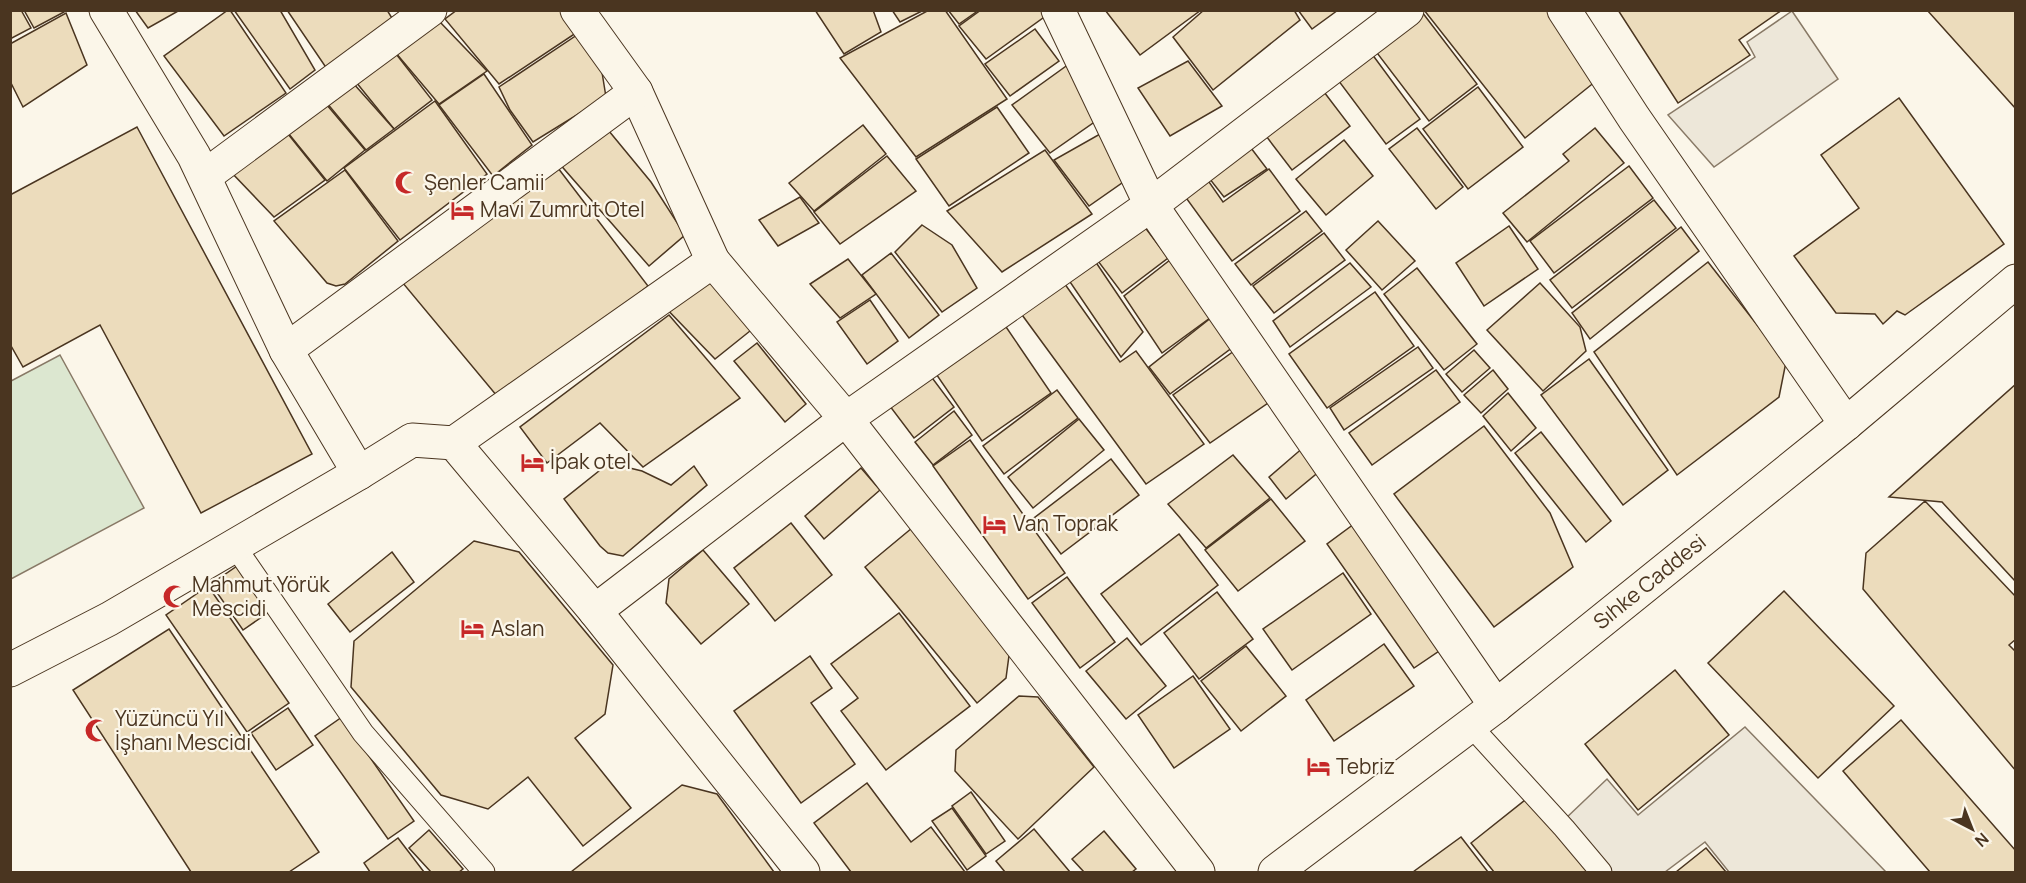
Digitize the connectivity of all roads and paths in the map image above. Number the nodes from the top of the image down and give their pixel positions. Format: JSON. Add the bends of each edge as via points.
{"nodes":[{"id":1,"x":106,"y":10,"type":"edge"},
{"id":2,"x":430,"y":10,"type":"edge"},
{"id":3,"x":577,"y":10,"type":"edge"},
{"id":4,"x":1058,"y":10,"type":"edge"},
{"id":5,"x":1407,"y":10,"type":"edge"},
{"id":6,"x":1564,"y":10,"type":"edge"},
{"id":7,"x":636,"y":92,"type":"junction"},
{"id":8,"x":205,"y":176,"type":"junction"},
{"id":9,"x":1151,"y":205,"type":"junction"},
{"id":10,"x":713,"y":261,"type":"junction"},
{"id":11,"x":2016,"y":281,"type":"edge"},
{"id":12,"x":286,"y":350,"type":"junction"},
{"id":13,"x":846,"y":419,"type":"junction"},
{"id":14,"x":1846,"y":424,"type":"junction"},
{"id":15,"x":453,"y":443,"type":"junction"},
{"id":16,"x":359,"y":473,"type":"junction"},
{"id":17,"x":234,"y":545,"type":"junction"},
{"id":18,"x":595,"y":611,"type":"junction"},
{"id":19,"x":10,"y":670,"type":"edge"},
{"id":20,"x":1496,"y":706,"type":"junction"},
{"id":21,"x":1470,"y":725,"type":"junction"},
{"id":22,"x":484,"y":873,"type":"edge"},
{"id":23,"x":803,"y":873,"type":"edge"},
{"id":24,"x":1198,"y":873,"type":"edge"},
{"id":25,"x":1275,"y":873,"type":"edge"},
{"id":26,"x":1601,"y":873,"type":"edge"}],
"edges":[{"from":1,"to":8,"type":"street"},
{"from":2,"to":8,"type":"street"},
{"from":3,"to":7,"type":"street"},
{"from":4,"to":9,"type":"street"},
{"from":5,"to":9,"type":"street"},
{"from":6,"to":14,"type":"street"},
{"from":7,"to":10,"type":"street"},
{"from":7,"to":12,"type":"street"},
{"from":8,"to":12,"type":"street"},
{"from":9,"to":13,"type":"street"},
{"from":9,"to":20,"type":"street"},
{"from":10,"to":13,"type":"street"},
{"from":10,"to":15,"type":"street"},
{"from":11,"to":14,"type":"street","name":"Sıhke Caddesi"},
{"from":12,"to":16,"type":"street"},
{"from":13,"to":18,"type":"street"},
{"from":13,"to":24,"type":"street"},
{"from":14,"to":20,"type":"street","name":"Sıhke Caddesi"},
{"from":15,"to":16,"type":"street","via":[[411,440]]},
{"from":15,"to":18,"type":"street"},
{"from":16,"to":17,"type":"street"},
{"from":17,"to":19,"type":"street","via":[[109,619]]},
{"from":17,"to":22,"type":"lane","via":[[363,733]]},
{"from":18,"to":23,"type":"street"},
{"from":20,"to":21,"type":"street","name":"Sıhke Caddesi"},
{"from":21,"to":25,"type":"street","name":"Sıhke Caddesi"},
{"from":21,"to":26,"type":"lane"}]}
